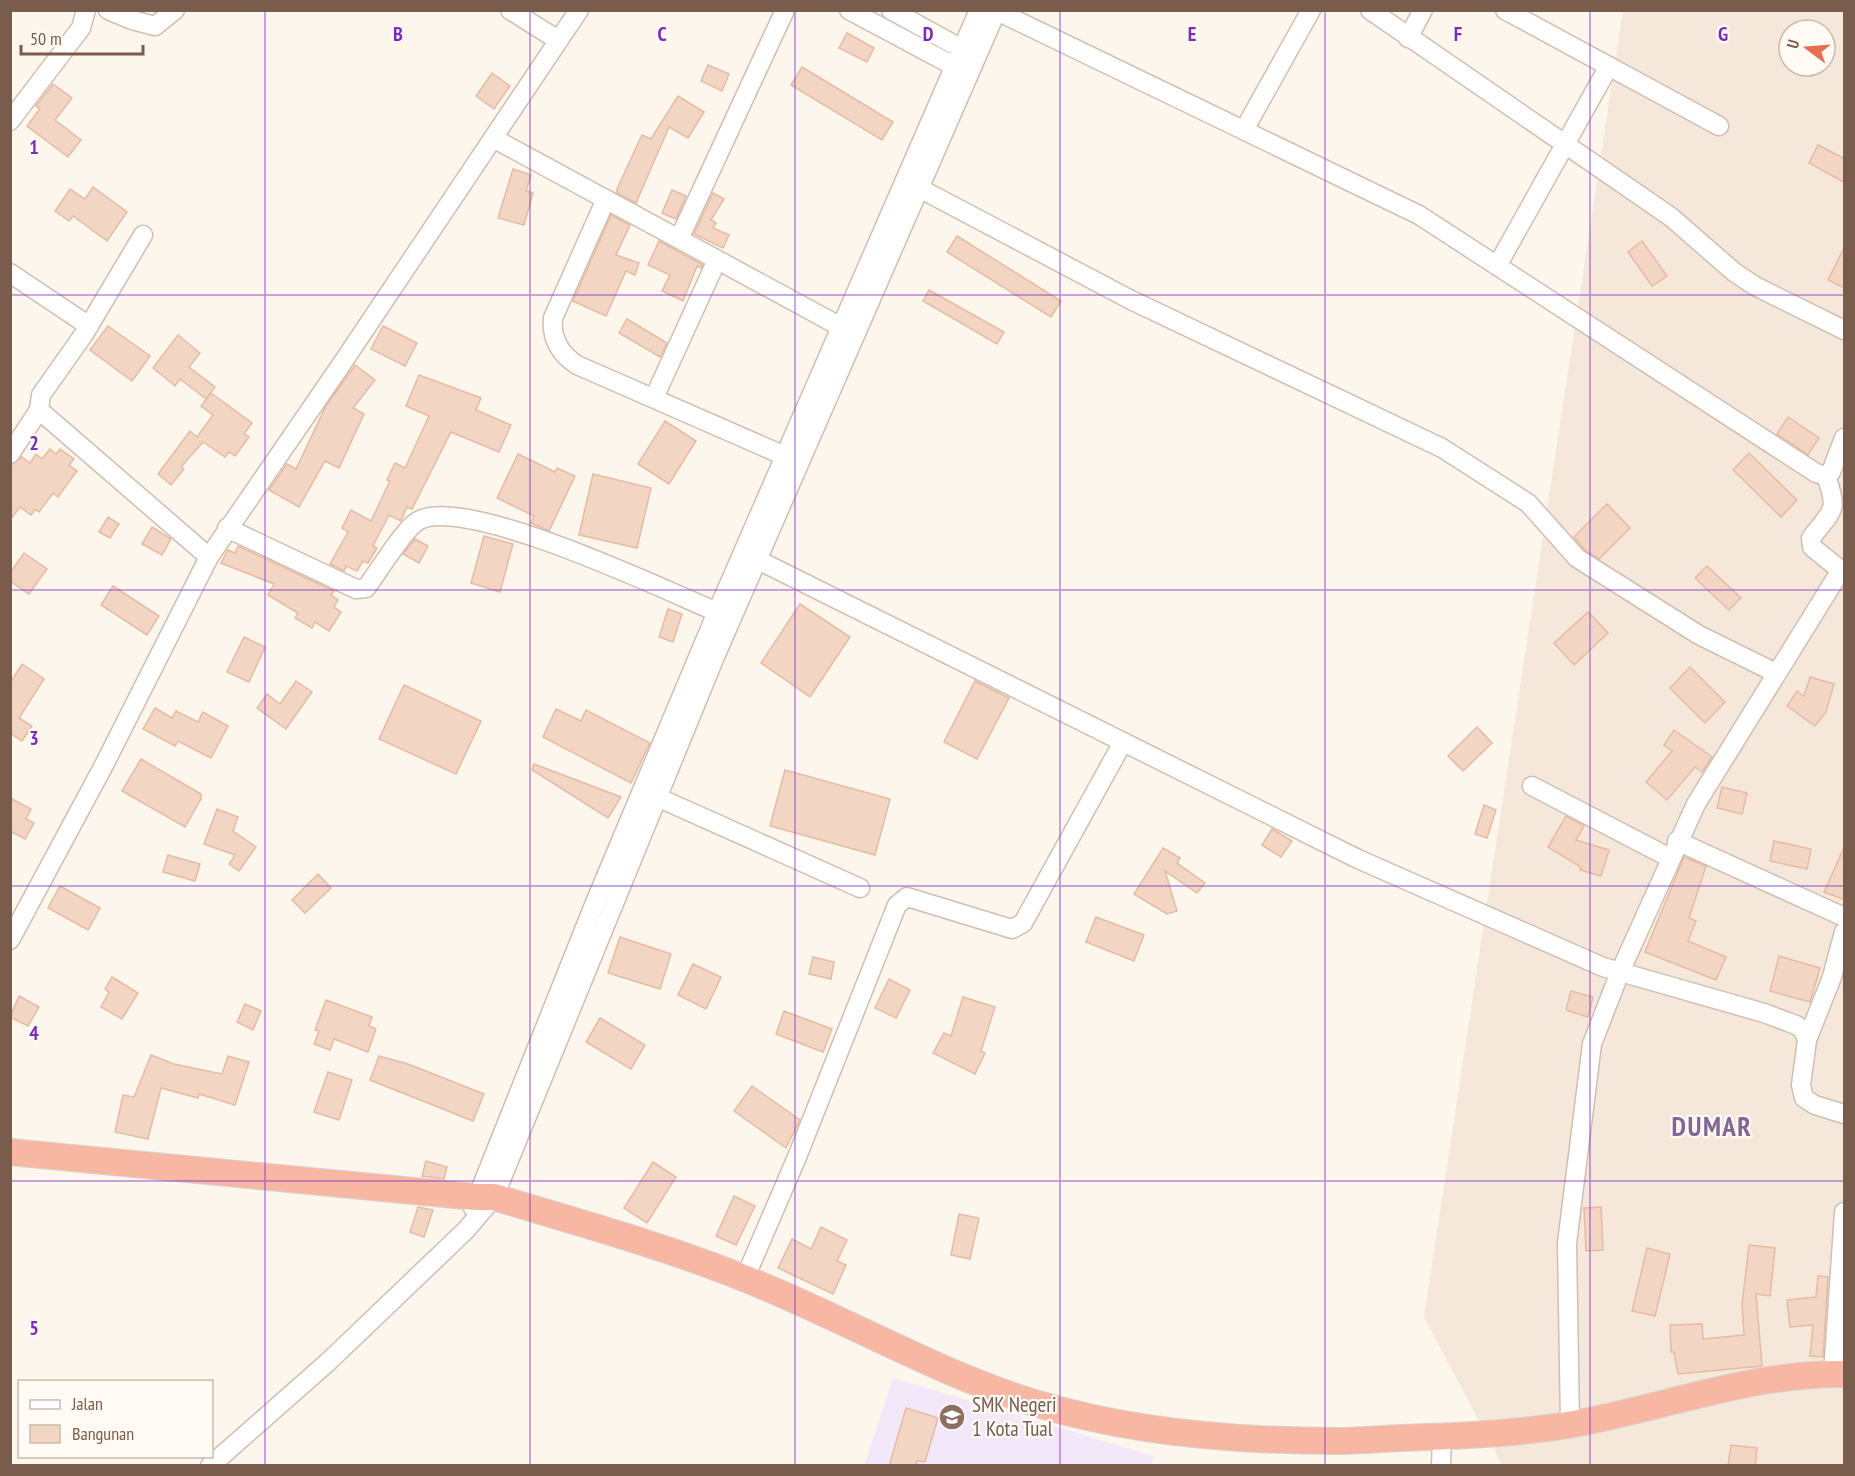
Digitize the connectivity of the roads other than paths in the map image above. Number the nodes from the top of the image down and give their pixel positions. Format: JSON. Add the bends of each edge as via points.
{"nodes":[{"id":1,"x":86,"y":10,"type":"edge"},
{"id":2,"x":108,"y":10,"type":"edge"},
{"id":3,"x":174,"y":10,"type":"edge"},
{"id":4,"x":510,"y":10,"type":"edge"},
{"id":5,"x":579,"y":10,"type":"edge"},
{"id":6,"x":785,"y":10,"type":"edge"},
{"id":7,"x":849,"y":10,"type":"edge"},
{"id":8,"x":891,"y":10,"type":"edge"},
{"id":9,"x":979,"y":10,"type":"edge"},
{"id":10,"x":1311,"y":10,"type":"edge"},
{"id":11,"x":1370,"y":10,"type":"edge"},
{"id":12,"x":1423,"y":10,"type":"edge"},
{"id":13,"x":1505,"y":10,"type":"edge"},
{"id":14,"x":997,"y":11,"type":"edge"},
{"id":15,"x":1408,"y":38,"type":"junction"},
{"id":16,"x":558,"y":40,"type":"junction"},
{"id":17,"x":965,"y":62,"type":"junction"},
{"id":18,"x":1609,"y":66,"type":"junction"},
{"id":19,"x":10,"y":121,"type":"edge"},
{"id":20,"x":1719,"y":126,"type":"dead end"},
{"id":21,"x":1244,"y":130,"type":"junction"},
{"id":22,"x":494,"y":138,"type":"junction"},
{"id":23,"x":1565,"y":145,"type":"junction"},
{"id":24,"x":919,"y":188,"type":"junction"},
{"id":25,"x":606,"y":199,"type":"junction"},
{"id":26,"x":143,"y":235,"type":"dead end"},
{"id":27,"x":679,"y":239,"type":"junction"},
{"id":28,"x":717,"y":260,"type":"junction"},
{"id":29,"x":1497,"y":266,"type":"junction"},
{"id":30,"x":12,"y":278,"type":"edge"},
{"id":31,"x":89,"y":326,"type":"junction"},
{"id":32,"x":842,"y":327,"type":"junction"},
{"id":33,"x":1845,"y":330,"type":"edge"},
{"id":34,"x":654,"y":398,"type":"junction"},
{"id":35,"x":39,"y":410,"type":"junction"},
{"id":36,"x":1845,"y":438,"type":"edge"},
{"id":37,"x":10,"y":454,"type":"edge"},
{"id":38,"x":786,"y":456,"type":"junction"},
{"id":39,"x":1826,"y":476,"type":"junction"},
{"id":40,"x":227,"y":528,"type":"junction"},
{"id":41,"x":208,"y":557,"type":"junction"},
{"id":42,"x":758,"y":560,"type":"junction"},
{"id":43,"x":1843,"y":571,"type":"edge"},
{"id":44,"x":717,"y":612,"type":"junction"},
{"id":45,"x":1776,"y":674,"type":"junction"},
{"id":46,"x":1123,"y":742,"type":"junction"},
{"id":47,"x":1532,"y":786,"type":"dead end"},
{"id":48,"x":650,"y":794,"type":"junction"},
{"id":49,"x":1674,"y":850,"type":"junction"},
{"id":50,"x":860,"y":888,"type":"dead end"},
{"id":51,"x":1845,"y":917,"type":"edge"},
{"id":52,"x":1845,"y":932,"type":"edge"},
{"id":53,"x":10,"y":940,"type":"edge"},
{"id":54,"x":1620,"y":972,"type":"junction"},
{"id":55,"x":1807,"y":1040,"type":"junction"},
{"id":56,"x":1845,"y":1114,"type":"edge"},
{"id":57,"x":10,"y":1152,"type":"edge"},
{"id":58,"x":485,"y":1197,"type":"junction"},
{"id":59,"x":1845,"y":1212,"type":"edge"},
{"id":60,"x":745,"y":1278,"type":"junction"},
{"id":61,"x":1839,"y":1374,"type":"edge"},
{"id":62,"x":1570,"y":1425,"type":"junction"},
{"id":63,"x":1442,"y":1437,"type":"junction"},
{"id":64,"x":210,"y":1466,"type":"edge"},
{"id":65,"x":1441,"y":1466,"type":"edge"}],
"edges":[{"from":1,"to":19,"type":"street","via":[[81,28]]},
{"from":2,"to":3,"type":"street","via":[[155,26]]},
{"from":4,"to":16,"type":"street"},
{"from":5,"to":16,"type":"street"},
{"from":6,"to":27,"type":"street"},
{"from":7,"to":17,"type":"street"},
{"from":8,"to":17,"type":"street"},
{"from":9,"to":17,"type":"street"},
{"from":10,"to":21,"type":"street"},
{"from":11,"to":15,"type":"street"},
{"from":12,"to":15,"type":"street"},
{"from":13,"to":18,"type":"street"},
{"from":14,"to":17,"type":"street"},
{"from":14,"to":21,"type":"street"},
{"from":15,"to":23,"type":"street"},
{"from":16,"to":22,"type":"street"},
{"from":17,"to":24,"type":"street"},
{"from":17,"to":32,"type":"street"},
{"from":18,"to":20,"type":"street"},
{"from":18,"to":23,"type":"street"},
{"from":21,"to":29,"type":"street","via":[[1419,215]]},
{"from":22,"to":25,"type":"street"},
{"from":22,"to":40,"type":"street"},
{"from":23,"to":29,"type":"street"},
{"from":23,"to":33,"type":"street","via":[[1671,217],[1755,286]]},
{"from":24,"to":42,"type":"street"},
{"from":24,"to":45,"type":"street","via":[[1131,300],[1442,448],[1528,503],[1577,558],[1700,635]]},
{"from":25,"to":27,"type":"street"},
{"from":25,"to":34,"type":"street","via":[[553,318],[553,333],[572,362]]},
{"from":26,"to":31,"type":"street"},
{"from":27,"to":28,"type":"street"},
{"from":28,"to":32,"type":"street"},
{"from":28,"to":34,"type":"street"},
{"from":29,"to":39,"type":"street","via":[[1809,469]]},
{"from":30,"to":31,"type":"street"},
{"from":31,"to":35,"type":"street","via":[[41,395]]},
{"from":32,"to":38,"type":"street"},
{"from":34,"to":38,"type":"street"},
{"from":35,"to":37,"type":"street"},
{"from":35,"to":41,"type":"street"},
{"from":36,"to":39,"type":"street"},
{"from":38,"to":44,"type":"street"},
{"from":39,"to":43,"type":"street","via":[[1835,500],[1811,538],[1812,547]]},
{"from":40,"to":41,"type":"street"},
{"from":40,"to":44,"type":"street","via":[[356,589],[366,588],[416,522],[432,516],[478,521],[538,537]]},
{"from":41,"to":53,"type":"street","via":[[104,765]]},
{"from":42,"to":46,"type":"street"},
{"from":42,"to":48,"type":"street"},
{"from":43,"to":45,"type":"street"},
{"from":44,"to":48,"type":"street"},
{"from":45,"to":49,"type":"street","via":[[1718,766]]},
{"from":46,"to":54,"type":"street","via":[[1358,859]]},
{"from":46,"to":60,"type":"street","via":[[1023,923],[1012,929],[907,897],[897,905]]},
{"from":47,"to":49,"type":"street"},
{"from":48,"to":50,"type":"street"},
{"from":48,"to":58,"type":"street"},
{"from":49,"to":51,"type":"street"},
{"from":49,"to":54,"type":"street"},
{"from":52,"to":55,"type":"street"},
{"from":54,"to":55,"type":"street","via":[[1764,1013],[1800,1028]]},
{"from":54,"to":62,"type":"street","via":[[1592,1044],[1567,1243]]},
{"from":55,"to":56,"type":"street","via":[[1801,1085],[1804,1098]]},
{"from":57,"to":58,"type":"highway"},
{"from":58,"to":60,"type":"highway"},
{"from":58,"to":64,"type":"street","via":[[466,1230],[328,1362]]},
{"from":59,"to":61,"type":"street"},
{"from":60,"to":63,"type":"highway","via":[[978,1382],[1089,1419],[1241,1438],[1340,1442]]},
{"from":61,"to":62,"type":"highway","via":[[1737,1387]]},
{"from":62,"to":63,"type":"highway"},
{"from":63,"to":65,"type":"street"}]}
